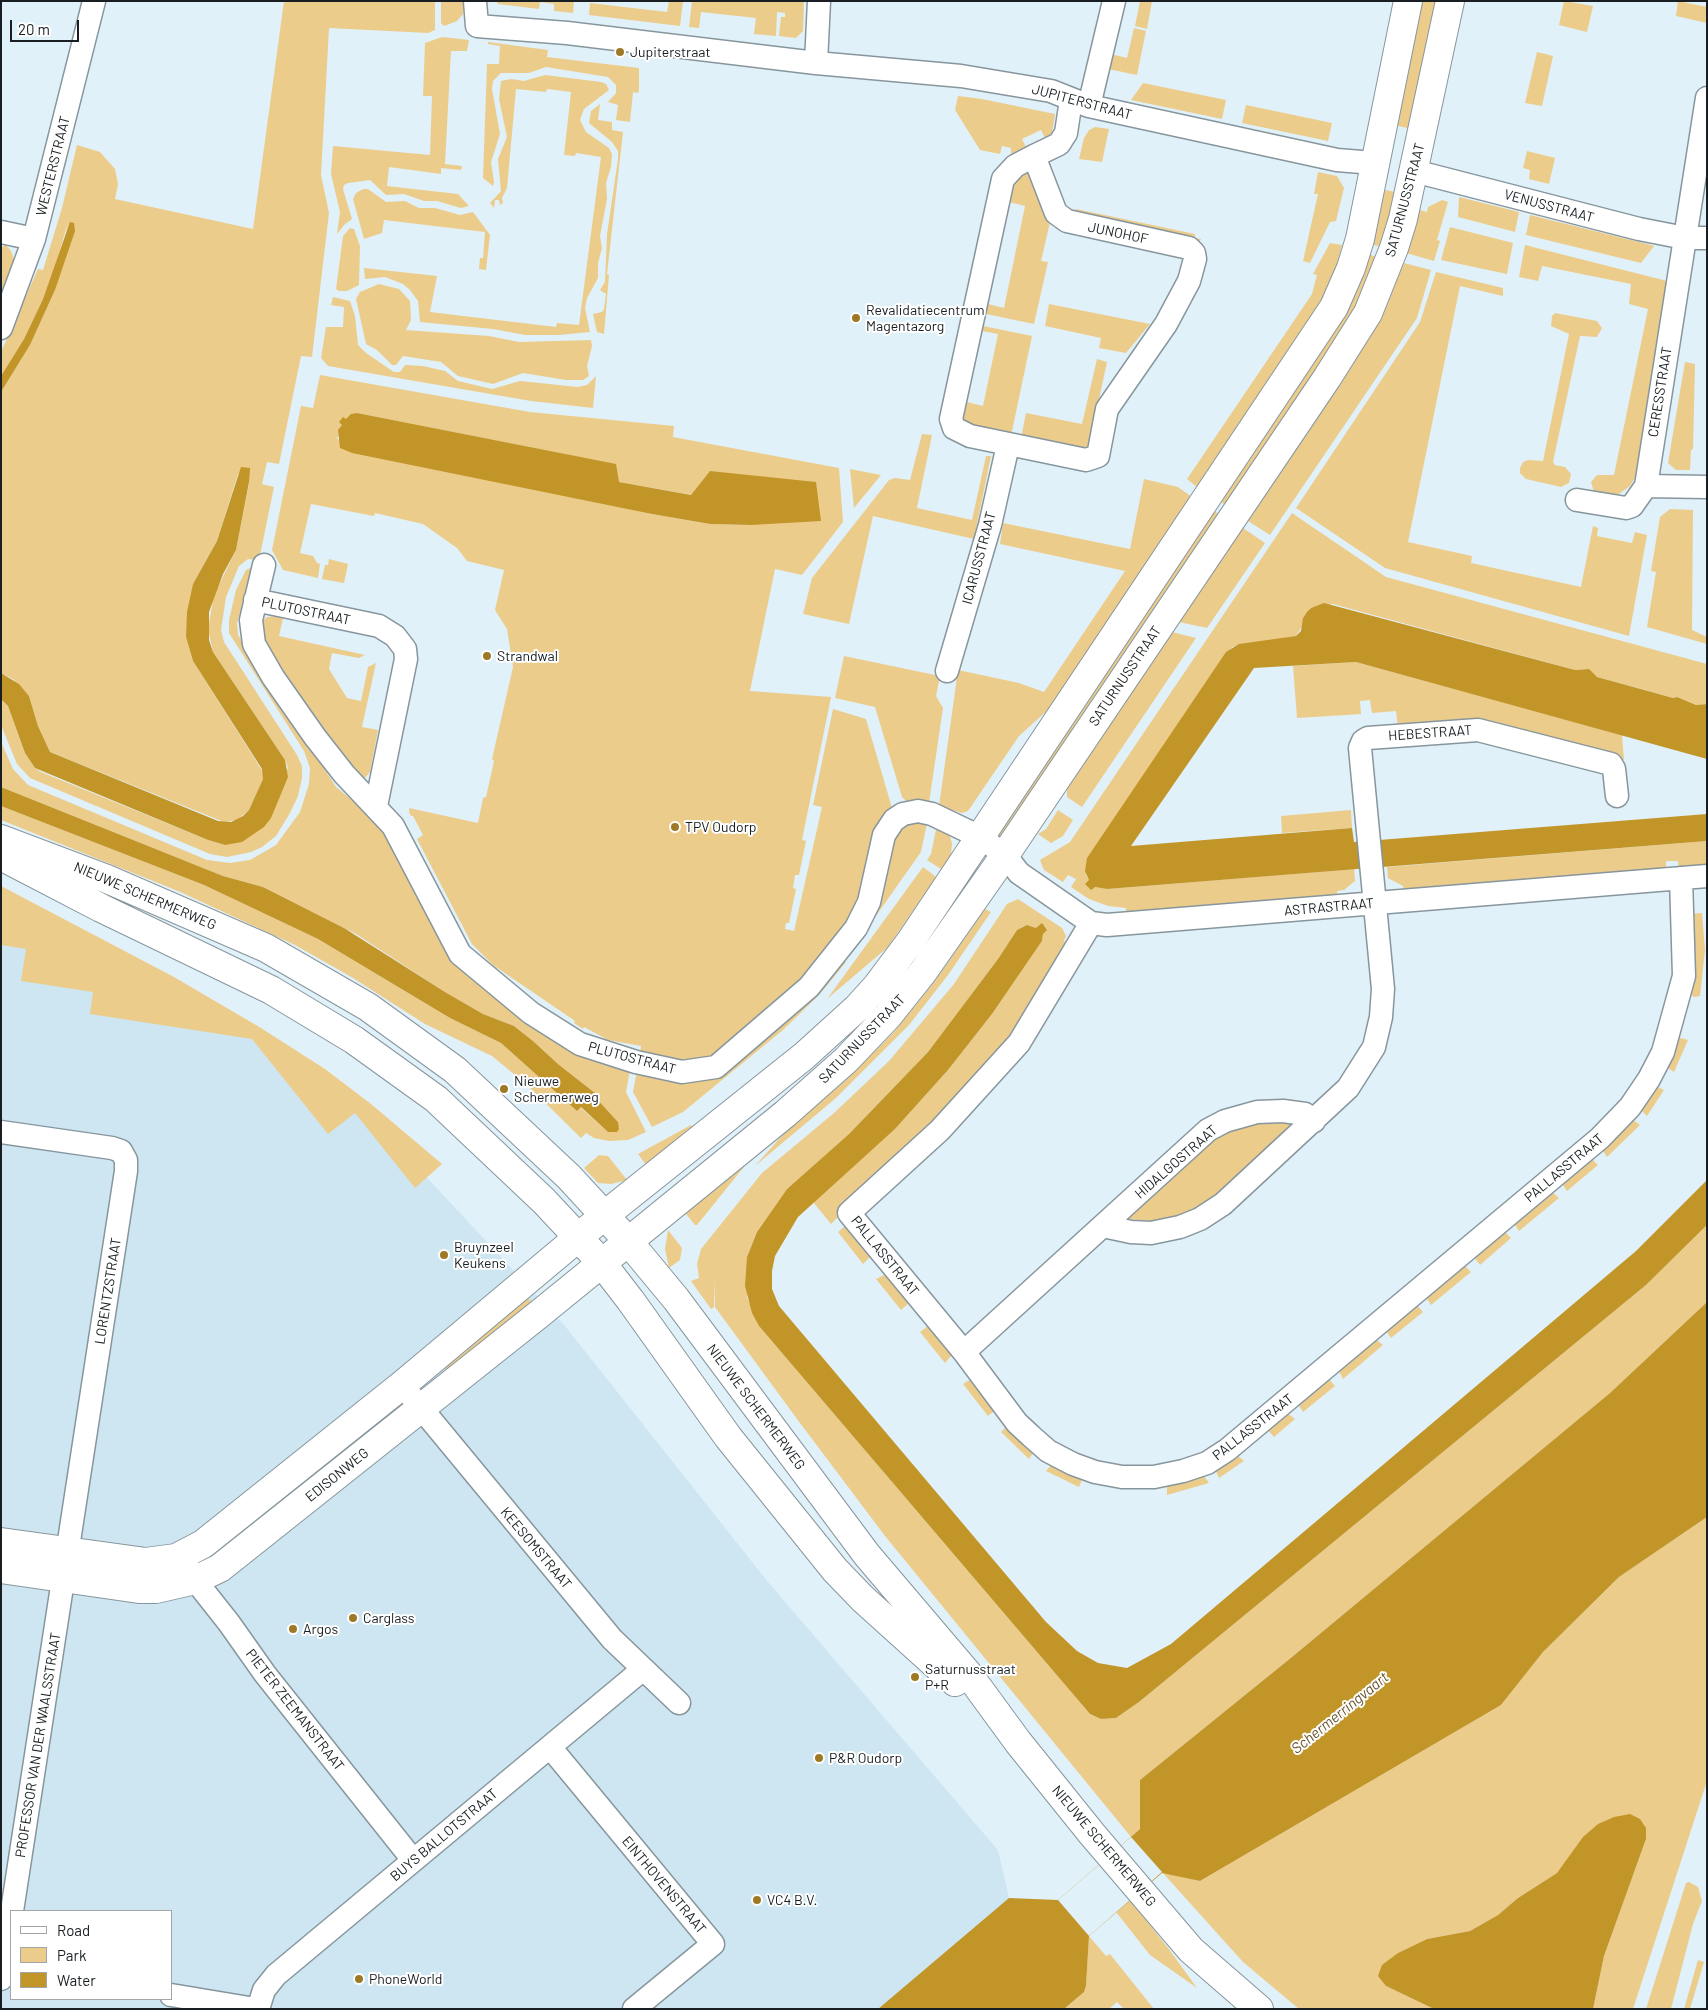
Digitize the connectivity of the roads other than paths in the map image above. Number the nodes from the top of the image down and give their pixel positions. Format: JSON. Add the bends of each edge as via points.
{"nodes":[{"id":1,"x":94,"y":1,"type":"edge"},
{"id":2,"x":475,"y":1,"type":"edge"},
{"id":3,"x":819,"y":1,"type":"edge"},
{"id":4,"x":1114,"y":1,"type":"edge"},
{"id":5,"x":1408,"y":1,"type":"edge"},
{"id":6,"x":1450,"y":1,"type":"edge"},
{"id":7,"x":816,"y":62,"type":"junction"},
{"id":8,"x":1707,"y":98,"type":"edge"},
{"id":9,"x":1080,"y":103,"type":"junction"},
{"id":10,"x":1034,"y":156,"type":"junction"},
{"id":11,"x":1374,"y":163,"type":"junction"},
{"id":12,"x":1414,"y":171,"type":"junction"},
{"id":13,"x":1,"y":232,"type":"edge"},
{"id":14,"x":1685,"y":238,"type":"junction"},
{"id":15,"x":1707,"y":238,"type":"edge"},
{"id":16,"x":34,"y":239,"type":"junction"},
{"id":17,"x":1,"y":328,"type":"edge"},
{"id":18,"x":1008,"y":445,"type":"junction"},
{"id":19,"x":1646,"y":486,"type":"junction"},
{"id":20,"x":1707,"y":487,"type":"edge"},
{"id":21,"x":1577,"y":500,"type":"dead end"},
{"id":22,"x":264,"y":566,"type":"dead end"},
{"id":23,"x":255,"y":600,"type":"junction"},
{"id":24,"x":947,"y":671,"type":"dead end"},
{"id":25,"x":1617,"y":796,"type":"dead end"},
{"id":26,"x":376,"y":806,"type":"junction"},
{"id":27,"x":980,"y":836,"type":"junction"},
{"id":28,"x":1,"y":839,"type":"edge"},
{"id":29,"x":1005,"y":855,"type":"junction"},
{"id":30,"x":1,"y":856,"type":"edge"},
{"id":31,"x":1707,"y":876,"type":"edge"},
{"id":32,"x":1681,"y":878,"type":"junction"},
{"id":33,"x":1376,"y":903,"type":"junction"},
{"id":34,"x":1091,"y":923,"type":"junction"},
{"id":35,"x":1314,"y":1122,"type":"junction"},
{"id":36,"x":1,"y":1132,"type":"edge"},
{"id":37,"x":605,"y":1215,"type":"junction"},
{"id":38,"x":1103,"y":1226,"type":"junction"},
{"id":39,"x":580,"y":1237,"type":"junction"},
{"id":40,"x":628,"y":1240,"type":"junction"},
{"id":41,"x":601,"y":1262,"type":"junction"},
{"id":42,"x":964,"y":1352,"type":"junction"},
{"id":43,"x":402,"y":1385,"type":"junction"},
{"id":44,"x":420,"y":1408,"type":"junction"},
{"id":45,"x":1,"y":1542,"type":"edge"},
{"id":46,"x":68,"y":1552,"type":"junction"},
{"id":47,"x":182,"y":1556,"type":"junction"},
{"id":48,"x":1,"y":1569,"type":"edge"},
{"id":49,"x":64,"y":1578,"type":"junction"},
{"id":50,"x":195,"y":1580,"type":"junction"},
{"id":51,"x":642,"y":1670,"type":"junction"},
{"id":52,"x":679,"y":1703,"type":"dead end"},
{"id":53,"x":1018,"y":1742,"type":"junction"},
{"id":54,"x":550,"y":1747,"type":"junction"},
{"id":55,"x":413,"y":1860,"type":"junction"},
{"id":56,"x":12,"y":1910,"type":"edge"},
{"id":57,"x":10,"y":1925,"type":"edge"},
{"id":58,"x":1184,"y":1941,"type":"junction"},
{"id":59,"x":5,"y":1972,"type":"edge"},
{"id":60,"x":172,"y":1995,"type":"edge"},
{"id":61,"x":256,"y":2009,"type":"edge"},
{"id":62,"x":634,"y":2009,"type":"edge"},
{"id":63,"x":1232,"y":2009,"type":"edge"},
{"id":64,"x":1259,"y":2009,"type":"edge"}],
"edges":[{"from":1,"to":16,"type":"street","name":"WESTERSTRAAT"},
{"from":2,"to":7,"type":"street","name":"JUPITERSTRAAT","via":[[477,26],[567,33]]},
{"from":3,"to":7,"type":"street"},
{"from":4,"to":9,"type":"street"},
{"from":5,"to":11,"type":"street","name":"SATURNUSSTRAAT"},
{"from":6,"to":12,"type":"street","name":"SATURNUSSTRAAT"},
{"from":7,"to":9,"type":"street","name":"JUPITERSTRAAT","via":[[961,76],[1051,91]]},
{"from":8,"to":14,"type":"street","name":"CERESSTRAAT"},
{"from":9,"to":10,"type":"street","via":[[1059,144]]},
{"from":9,"to":11,"type":"street","name":"JUPITERSTRAAT","via":[[1337,160]]},
{"from":10,"to":18,"type":"street","name":"JUNOHOF","via":[[1008,171],[1003,179],[952,419],[954,428],[970,436]]},
{"from":10,"to":18,"type":"street","name":"JUNOHOF","via":[[1056,212],[1067,221],[1189,248],[1195,259],[1189,281],[1166,324],[1108,409],[1098,456],[1086,460]]},
{"from":11,"to":12,"type":"street","name":"JUPITERSTRAAT"},
{"from":11,"to":27,"type":"street","name":"SATURNUSSTRAAT","via":[[1360,238],[1334,307]]},
{"from":12,"to":14,"type":"street","name":"VENUSSTRAAT","via":[[1638,229]]},
{"from":12,"to":29,"type":"street","name":"SATURNUSSTRAAT","via":[[1394,248],[1368,312]]},
{"from":13,"to":16,"type":"street"},
{"from":14,"to":15,"type":"street"},
{"from":14,"to":19,"type":"street","name":"CERESSTRAAT"},
{"from":16,"to":17,"type":"street","name":"WESTERSTRAAT"},
{"from":18,"to":24,"type":"street","name":"ICARUSSTRAAT","via":[[990,525]]},
{"from":19,"to":20,"type":"street"},
{"from":19,"to":21,"type":"street","via":[[1632,506],[1626,508]]},
{"from":22,"to":23,"type":"street"},
{"from":23,"to":26,"type":"street","name":"PLUTOSTRAAT","via":[[251,620],[254,644],[273,678],[344,774]]},
{"from":23,"to":26,"type":"street","name":"PLUTOSTRAAT","via":[[379,626],[405,649],[406,659]]},
{"from":25,"to":33,"type":"street","name":"HEBESTRAAT","via":[[1611,764],[1478,730],[1368,738],[1360,748]]},
{"from":26,"to":27,"type":"street","name":"PLUTOSTRAAT","via":[[393,826],[460,954],[531,1012],[580,1044],[636,1062],[682,1072],[716,1067],[809,987],[856,928],[869,902],[884,835],[894,820],[903,814],[926,812]]},
{"from":27,"to":29,"type":"street"},
{"from":27,"to":37,"type":"street","name":"SATURNUSSTRAAT","via":[[910,942],[858,1007],[804,1056]]},
{"from":28,"to":37,"type":"street","name":"NIEUWE SCHERMERWEG","via":[[107,879],[266,948],[368,1007],[455,1070]]},
{"from":29,"to":34,"type":"street","via":[[1019,873]]},
{"from":29,"to":40,"type":"street","name":"SATURNUSSTRAAT","via":[[923,972],[888,1016],[846,1060],[786,1114]]},
{"from":30,"to":39,"type":"street","name":"NIEUWE SCHERMERWEG","via":[[271,990],[354,1040],[436,1099]]},
{"from":31,"to":32,"type":"street","name":"ASTRASTRAAT"},
{"from":32,"to":33,"type":"street","name":"ASTRASTRAAT"},
{"from":32,"to":42,"type":"street","name":"PALLASSTRAAT","via":[[1684,976],[1663,1052],[1630,1107],[1600,1138],[1227,1450],[1207,1463],[1154,1476],[1122,1477],[1073,1464],[1048,1451],[1017,1422]]},
{"from":33,"to":34,"type":"street","name":"ASTRASTRAAT","via":[[1108,925]]},
{"from":33,"to":35,"type":"street","via":[[1383,989],[1374,1047],[1348,1088]]},
{"from":34,"to":42,"type":"street","name":"PALLASSTRAAT","via":[[1019,1042],[940,1130],[849,1213]]},
{"from":35,"to":38,"type":"street","via":[[1222,1204],[1200,1219],[1150,1233]]},
{"from":35,"to":38,"type":"street","name":"HIDALGOSTRAAT","via":[[1305,1114],[1283,1111],[1257,1112],[1225,1121],[1208,1130]]},
{"from":36,"to":46,"type":"street","name":"LORENTZSTRAAT","via":[[112,1148],[121,1152],[126,1160]]},
{"from":37,"to":39,"type":"street"},
{"from":37,"to":40,"type":"street","name":"NIEUWE SCHERMERWEG"},
{"from":38,"to":42,"type":"street","name":"HIDALGOSTRAAT"},
{"from":39,"to":41,"type":"street","name":"NIEUWE SCHERMERWEG"},
{"from":39,"to":43,"type":"street"},
{"from":40,"to":41,"type":"street","name":"EDISONWEG"},
{"from":40,"to":53,"type":"street","name":"NIEUWE SCHERMERWEG","via":[[867,1554],[969,1675]]},
{"from":41,"to":44,"type":"street","name":"EDISONWEG"},
{"from":41,"to":53,"type":"street","name":"NIEUWE SCHERMERWEG","via":[[728,1437],[835,1570]]},
{"from":43,"to":44,"type":"street","name":"KEESOMSTRAAT"},
{"from":43,"to":47,"type":"street","via":[[216,1536]]},
{"from":44,"to":50,"type":"street","name":"EDISONWEG","via":[[247,1548],[220,1568]]},
{"from":44,"to":51,"type":"street","name":"KEESOMSTRAAT","via":[[612,1639]]},
{"from":45,"to":46,"type":"street"},
{"from":46,"to":47,"type":"street","via":[[146,1562]]},
{"from":46,"to":49,"type":"street","name":"PROFESSOR VAN DER WAALSSTRAAT"},
{"from":47,"to":50,"type":"street","name":"PIETER ZEEMANSTRAAT"},
{"from":48,"to":49,"type":"street","name":"EDISONWEG"},
{"from":49,"to":50,"type":"street","name":"EDISONWEG","via":[[139,1589],[156,1589]]},
{"from":49,"to":56,"type":"street","name":"PROFESSOR VAN DER WAALSSTRAAT"},
{"from":50,"to":55,"type":"street","name":"PIETER ZEEMANSTRAAT","via":[[265,1674]]},
{"from":51,"to":52,"type":"street","name":"KEESOMSTRAAT"},
{"from":51,"to":54,"type":"street","name":"BUYS BALLOTSTRAAT"},
{"from":53,"to":58,"type":"street","name":"NIEUWE SCHERMERWEG"},
{"from":54,"to":55,"type":"street","name":"BUYS BALLOTSTRAAT"},
{"from":54,"to":62,"type":"street","name":"EINTHOVENSTRAAT","via":[[713,1944]]},
{"from":55,"to":61,"type":"street","name":"BUYS BALLOTSTRAAT","via":[[276,1975],[264,1990]]},
{"from":57,"to":59,"type":"street"},
{"from":58,"to":63,"type":"street","name":"NIEUWE SCHERMERWEG"},
{"from":58,"to":64,"type":"street","name":"NIEUWE SCHERMERWEG"},
{"from":60,"to":61,"type":"street"}]}
